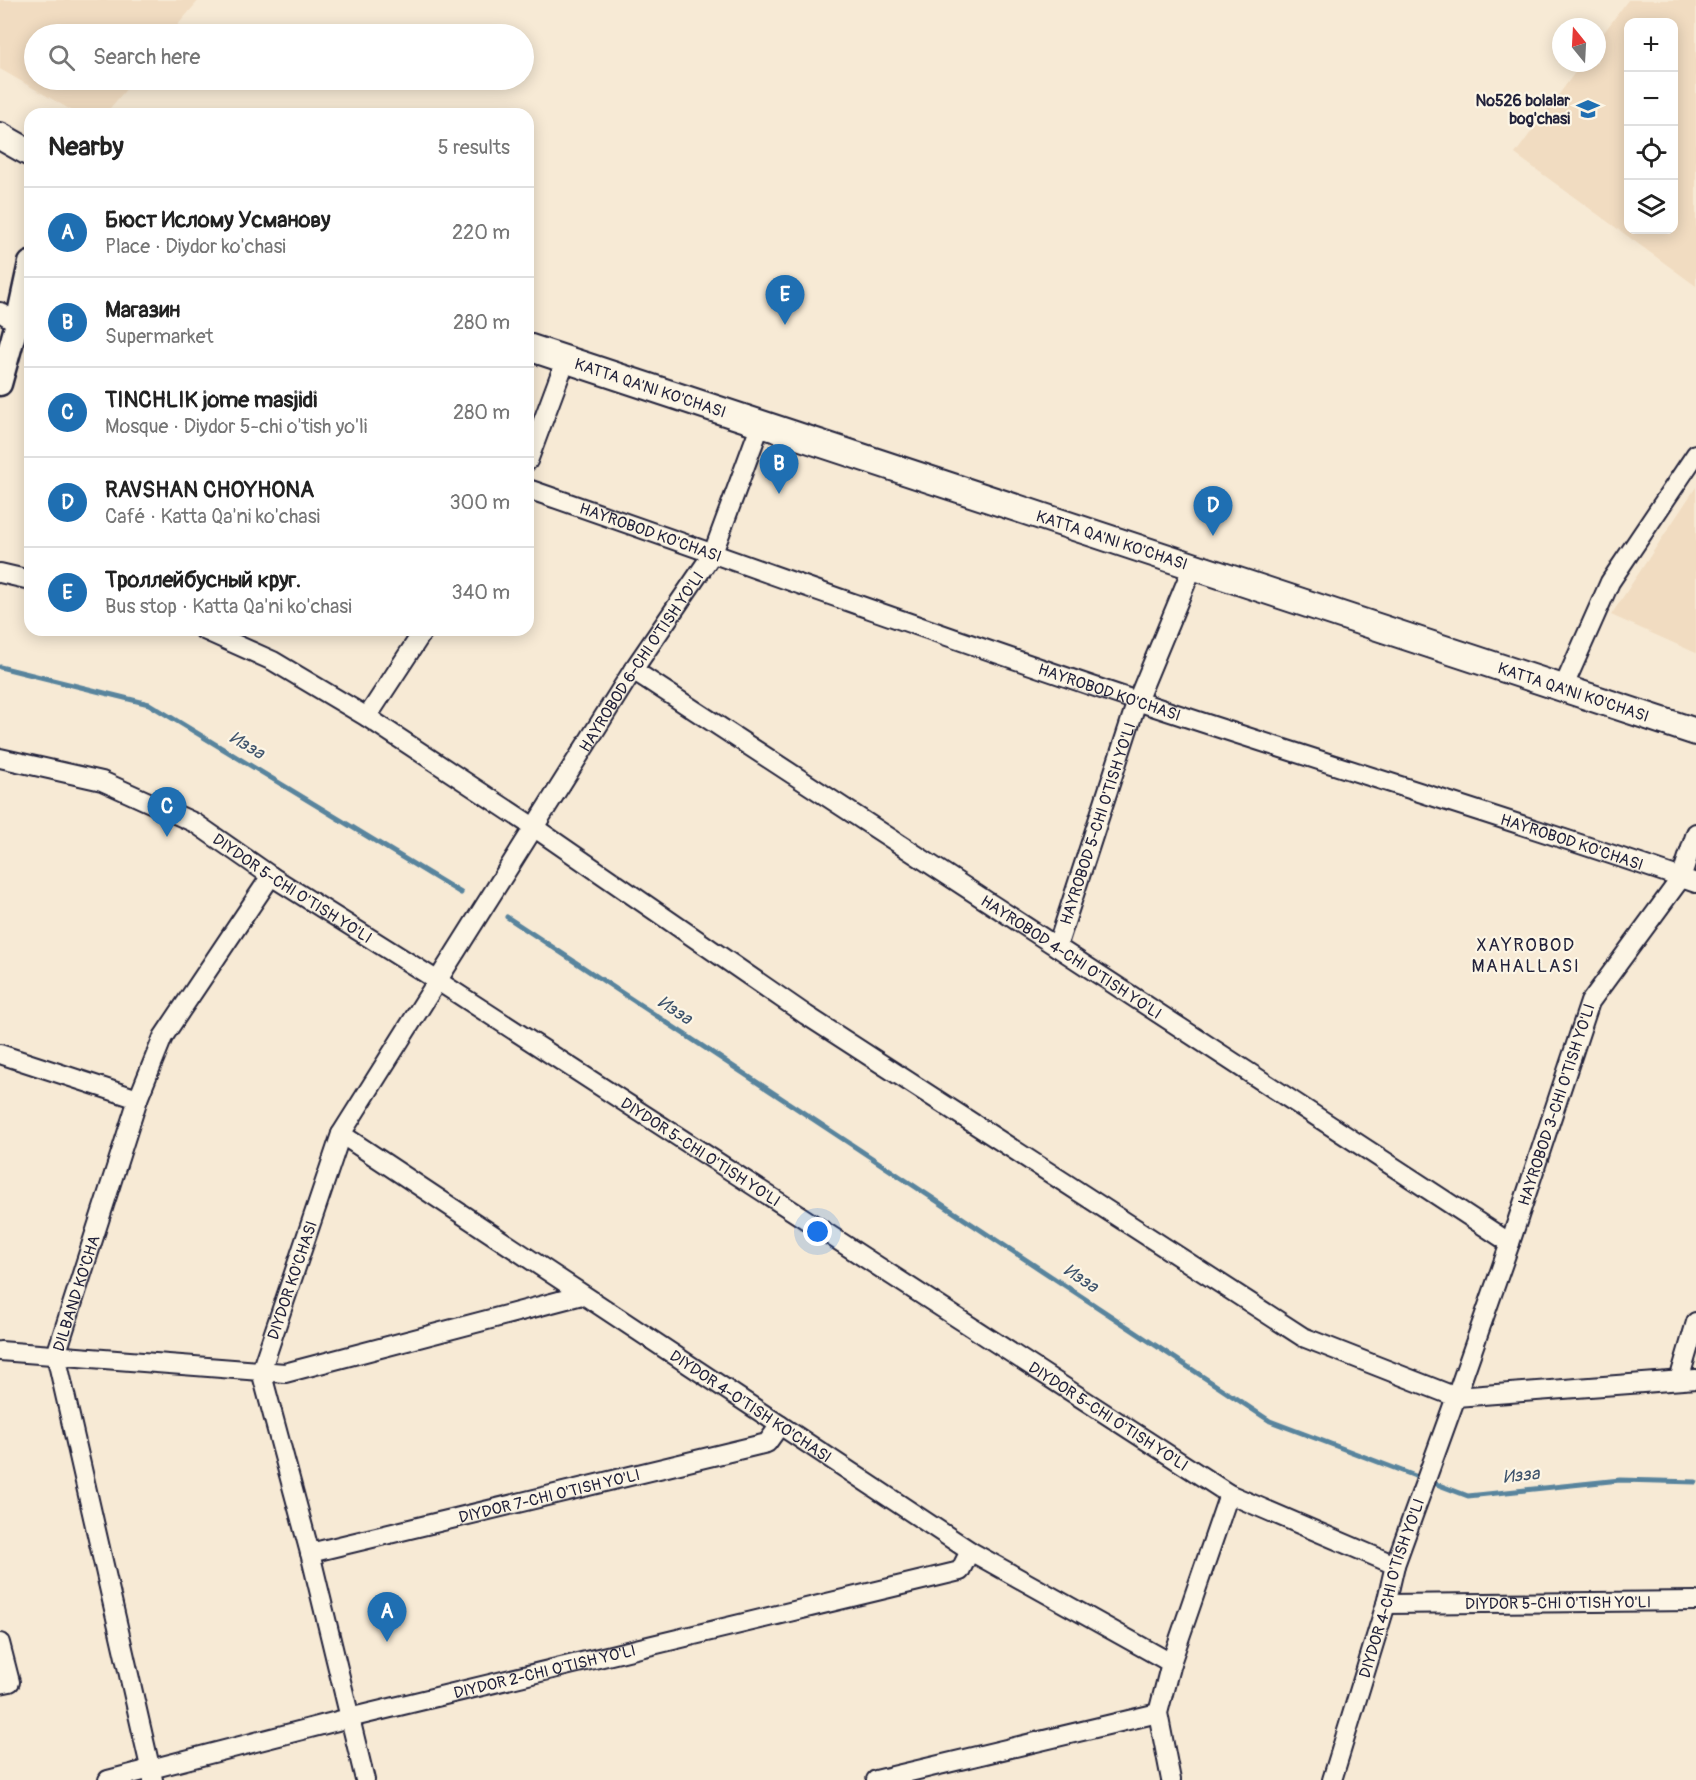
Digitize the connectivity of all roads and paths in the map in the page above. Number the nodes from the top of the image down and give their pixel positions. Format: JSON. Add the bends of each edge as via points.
{"nodes":[{"id":1,"x":0,"y":136,"type":"edge"},
{"id":2,"x":24,"y":150,"type":"edge"},
{"id":3,"x":24,"y":288,"type":"edge"},
{"id":4,"x":16,"y":321,"type":"edge"},
{"id":5,"x":534,"y":348,"type":"edge"},
{"id":6,"x":566,"y":359,"type":"junction"},
{"id":7,"x":0,"y":384,"type":"edge"},
{"id":8,"x":761,"y":423,"type":"junction"},
{"id":9,"x":534,"y":445,"type":"edge"},
{"id":10,"x":1696,"y":454,"type":"edge"},
{"id":11,"x":534,"y":491,"type":"edge"},
{"id":12,"x":713,"y":553,"type":"junction"},
{"id":13,"x":1193,"y":566,"type":"junction"},
{"id":14,"x":0,"y":573,"type":"edge"},
{"id":15,"x":24,"y":579,"type":"edge"},
{"id":16,"x":217,"y":636,"type":"edge"},
{"id":17,"x":420,"y":636,"type":"edge"},
{"id":18,"x":633,"y":670,"type":"junction"},
{"id":19,"x":1563,"y":688,"type":"junction"},
{"id":20,"x":1137,"y":701,"type":"junction"},
{"id":21,"x":367,"y":717,"type":"junction"},
{"id":22,"x":1696,"y":732,"type":"edge"},
{"id":23,"x":0,"y":758,"type":"edge"},
{"id":24,"x":535,"y":828,"type":"junction"},
{"id":25,"x":1696,"y":833,"type":"edge"},
{"id":26,"x":271,"y":876,"type":"junction"},
{"id":27,"x":1689,"y":881,"type":"edge"},
{"id":28,"x":1057,"y":947,"type":"junction"},
{"id":29,"x":438,"y":981,"type":"junction"},
{"id":30,"x":0,"y":1054,"type":"edge"},
{"id":31,"x":138,"y":1100,"type":"junction"},
{"id":32,"x":341,"y":1134,"type":"junction"},
{"id":33,"x":1510,"y":1243,"type":"junction"},
{"id":34,"x":582,"y":1295,"type":"junction"},
{"id":35,"x":1696,"y":1322,"type":"edge"},
{"id":36,"x":0,"y":1351,"type":"edge"},
{"id":37,"x":56,"y":1355,"type":"junction"},
{"id":38,"x":261,"y":1371,"type":"junction"},
{"id":39,"x":1687,"y":1379,"type":"edge"},
{"id":40,"x":1456,"y":1397,"type":"junction"},
{"id":41,"x":780,"y":1425,"type":"junction"},
{"id":42,"x":1229,"y":1494,"type":"junction"},
{"id":43,"x":970,"y":1551,"type":"junction"},
{"id":44,"x":310,"y":1553,"type":"junction"},
{"id":45,"x":1395,"y":1565,"type":"junction"},
{"id":46,"x":1696,"y":1601,"type":"edge"},
{"id":47,"x":1386,"y":1604,"type":"junction"},
{"id":48,"x":0,"y":1643,"type":"edge"},
{"id":49,"x":1171,"y":1663,"type":"junction"},
{"id":50,"x":0,"y":1684,"type":"edge"},
{"id":51,"x":1158,"y":1713,"type":"junction"},
{"id":52,"x":349,"y":1718,"type":"junction"},
{"id":53,"x":152,"y":1775,"type":"edge"},
{"id":54,"x":108,"y":1780,"type":"edge"},
{"id":55,"x":365,"y":1780,"type":"edge"},
{"id":56,"x":876,"y":1780,"type":"edge"},
{"id":57,"x":1171,"y":1780,"type":"edge"},
{"id":58,"x":1332,"y":1780,"type":"edge"}],
"edges":[{"from":1,"to":2,"type":"main road"},
{"from":3,"to":4,"type":"street"},
{"from":4,"to":7,"type":"street"},
{"from":5,"to":6,"type":"main road","name":"KATTA QA'NI KO'CHASI"},
{"from":6,"to":8,"type":"main road","name":"KATTA QA'NI KO'CHASI"},
{"from":6,"to":9,"type":"street"},
{"from":8,"to":12,"type":"street","name":"HAYROBOD 6-CHI O'TISH YO'LI"},
{"from":8,"to":13,"type":"main road","name":"KATTA QA'NI KO'CHASI"},
{"from":10,"to":19,"type":"street","via":[[1610,582]]},
{"from":11,"to":12,"type":"street","name":"HAYROBOD KO'CHASI"},
{"from":12,"to":18,"type":"street","name":"HAYROBOD 6-CHI O'TISH YO'LI"},
{"from":12,"to":20,"type":"street","name":"HAYROBOD KO'CHASI"},
{"from":13,"to":19,"type":"main road","name":"KATTA QA'NI KO'CHASI"},
{"from":13,"to":20,"type":"street","name":"HAYROBOD 5-CHI O'TISH YO'LI"},
{"from":14,"to":15,"type":"street"},
{"from":16,"to":21,"type":"street","via":[[273,661]]},
{"from":17,"to":21,"type":"street"},
{"from":18,"to":24,"type":"street","name":"HAYROBOD 6-CHI O'TISH YO'LI"},
{"from":18,"to":28,"type":"street","name":"HAYROBOD 4-CHI O'TISH YO'LI"},
{"from":19,"to":22,"type":"main road","name":"KATTA QA'NI KO'CHASI"},
{"from":20,"to":27,"type":"street","name":"HAYROBOD KO'CHASI"},
{"from":20,"to":28,"type":"street","name":"HAYROBOD 5-CHI O'TISH YO'LI"},
{"from":21,"to":24,"type":"street"},
{"from":23,"to":26,"type":"street","name":"DIYDOR 5-CHI O'TISH YO'LI","via":[[102,782],[195,823]]},
{"from":24,"to":29,"type":"street","name":"DIYDOR KO'CHASI"},
{"from":24,"to":40,"type":"street","via":[[806,1015],[1303,1337]]},
{"from":25,"to":27,"type":"street","name":"HAYROBOD 3-CHI O'TISH YO'LI"},
{"from":26,"to":29,"type":"street","name":"DIYDOR 5-CHI O'TISH YO'LI"},
{"from":26,"to":31,"type":"street","name":"DILBAND KO'CHA","via":[[163,1037]]},
{"from":27,"to":33,"type":"street","name":"HAYROBOD 3-CHI O'TISH YO'LI","via":[[1590,1002]]},
{"from":28,"to":33,"type":"street","name":"HAYROBOD 4-CHI O'TISH YO'LI"},
{"from":29,"to":32,"type":"street","name":"DIYDOR KO'CHASI"},
{"from":29,"to":42,"type":"street","name":"DIYDOR 5-CHI O'TISH YO'LI"},
{"from":30,"to":31,"type":"street"},
{"from":31,"to":37,"type":"street","name":"DILBAND KO'CHA"},
{"from":32,"to":34,"type":"street","name":"DIYDOR 4-O'TISH KO'CHASI"},
{"from":32,"to":38,"type":"street","name":"DIYDOR KO'CHASI"},
{"from":33,"to":40,"type":"street","name":"HAYROBOD 3-CHI O'TISH YO'LI"},
{"from":34,"to":38,"type":"street","via":[[285,1373]]},
{"from":34,"to":41,"type":"street","name":"DIYDOR 4-O'TISH KO'CHASI"},
{"from":35,"to":39,"type":"street"},
{"from":36,"to":37,"type":"street"},
{"from":37,"to":38,"type":"street"},
{"from":37,"to":53,"type":"street","name":"DILBAND KO'CHA"},
{"from":38,"to":44,"type":"street"},
{"from":39,"to":40,"type":"street"},
{"from":40,"to":45,"type":"street","name":"DIYDOR 4-CHI O'TISH YO'LI"},
{"from":41,"to":43,"type":"street","name":"DIYDOR 4-O'TISH KO'CHASI"},
{"from":41,"to":44,"type":"street","name":"DIYDOR 7-CHI O'TISH YO'LI","via":[[766,1443]]},
{"from":42,"to":45,"type":"street","name":"DIYDOR 5-CHI O'TISH YO'LI"},
{"from":42,"to":49,"type":"street"},
{"from":43,"to":49,"type":"street","name":"DIYDOR 4-O'TISH KO'CHASI"},
{"from":43,"to":52,"type":"street","name":"DIYDOR 2-CHI O'TISH YO'LI","via":[[960,1571]]},
{"from":44,"to":52,"type":"street"},
{"from":45,"to":47,"type":"street","name":"DIYDOR 4-CHI O'TISH YO'LI"},
{"from":46,"to":47,"type":"street","name":"DIYDOR 5-CHI O'TISH YO'LI"},
{"from":47,"to":58,"type":"street","name":"DIYDOR 4-CHI O'TISH YO'LI"},
{"from":48,"to":50,"type":"street","via":[[10,1682]]},
{"from":49,"to":51,"type":"street"},
{"from":51,"to":56,"type":"street"},
{"from":51,"to":57,"type":"street"},
{"from":52,"to":53,"type":"street","name":"DIYDOR 2-CHI O'TISH YO'LI"},
{"from":52,"to":55,"type":"street"},
{"from":53,"to":54,"type":"street","name":"DIYDOR 2-CHI O'TISH YO'LI"}]}
